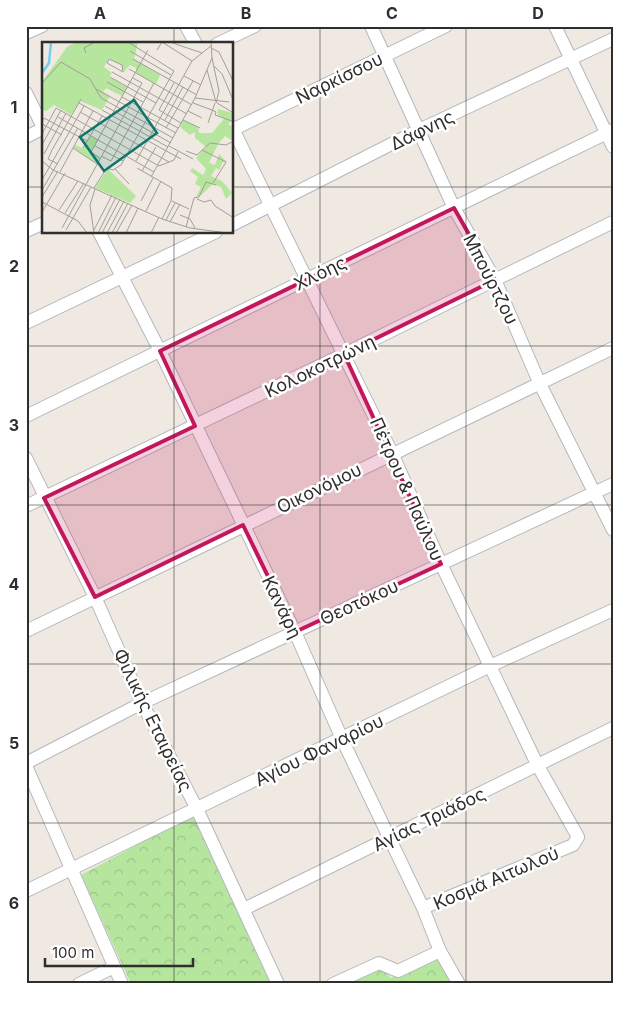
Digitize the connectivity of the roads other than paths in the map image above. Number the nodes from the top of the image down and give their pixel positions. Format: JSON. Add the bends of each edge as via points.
{"nodes":[{"id":1,"x":42,"y":26,"type":"edge"},
{"id":2,"x":186,"y":26,"type":"edge"},
{"id":3,"x":255,"y":26,"type":"edge"},
{"id":4,"x":371,"y":26,"type":"edge"},
{"id":5,"x":446,"y":26,"type":"edge"},
{"id":6,"x":555,"y":26,"type":"edge"},
{"id":7,"x":26,"y":33,"type":"edge"},
{"id":8,"x":613,"y":39,"type":"edge"},
{"id":9,"x":195,"y":42,"type":"edge"},
{"id":10,"x":221,"y":42,"type":"edge"},
{"id":11,"x":385,"y":55,"type":"junction"},
{"id":12,"x":571,"y":60,"type":"junction"},
{"id":13,"x":26,"y":93,"type":"edge"},
{"id":14,"x":42,"y":125,"type":"edge"},
{"id":15,"x":234,"y":129,"type":"edge"},
{"id":16,"x":42,"y":130,"type":"edge"},
{"id":17,"x":418,"y":130,"type":"junction"},
{"id":18,"x":234,"y":131,"type":"edge"},
{"id":19,"x":610,"y":132,"type":"edge"},
{"id":20,"x":26,"y":137,"type":"edge"},
{"id":21,"x":613,"y":147,"type":"edge"},
{"id":22,"x":272,"y":206,"type":"junction"},
{"id":23,"x":454,"y":208,"type":"junction"},
{"id":24,"x":613,"y":222,"type":"edge"},
{"id":25,"x":42,"y":224,"type":"edge"},
{"id":26,"x":234,"y":224,"type":"edge"},
{"id":27,"x":26,"y":231,"type":"edge"},
{"id":28,"x":100,"y":234,"type":"edge"},
{"id":29,"x":212,"y":234,"type":"edge"},
{"id":30,"x":120,"y":278,"type":"junction"},
{"id":31,"x":307,"y":280,"type":"junction"},
{"id":32,"x":495,"y":280,"type":"junction"},
{"id":33,"x":26,"y":323,"type":"edge"},
{"id":34,"x":613,"y":348,"type":"edge"},
{"id":35,"x":160,"y":351,"type":"junction"},
{"id":36,"x":344,"y":354,"type":"junction"},
{"id":37,"x":539,"y":382,"type":"junction"},
{"id":38,"x":26,"y":416,"type":"edge"},
{"id":39,"x":195,"y":426,"type":"junction"},
{"id":40,"x":392,"y":453,"type":"junction"},
{"id":41,"x":26,"y":458,"type":"edge"},
{"id":42,"x":613,"y":484,"type":"edge"},
{"id":43,"x":595,"y":493,"type":"junction"},
{"id":44,"x":44,"y":498,"type":"junction"},
{"id":45,"x":26,"y":506,"type":"edge"},
{"id":46,"x":242,"y":525,"type":"junction"},
{"id":47,"x":613,"y":530,"type":"edge"},
{"id":48,"x":441,"y":564,"type":"junction"},
{"id":49,"x":94,"y":597,"type":"junction"},
{"id":50,"x":613,"y":610,"type":"edge"},
{"id":51,"x":26,"y":631,"type":"edge"},
{"id":52,"x":295,"y":632,"type":"junction"},
{"id":53,"x":490,"y":666,"type":"junction"},
{"id":54,"x":142,"y":703,"type":"junction"},
{"id":55,"x":613,"y":728,"type":"edge"},
{"id":56,"x":342,"y":739,"type":"junction"},
{"id":57,"x":26,"y":764,"type":"edge"},
{"id":58,"x":538,"y":766,"type":"junction"},
{"id":59,"x":197,"y":809,"type":"junction"},
{"id":60,"x":389,"y":837,"type":"junction"},
{"id":61,"x":568,"y":847,"type":"joint"},
{"id":62,"x":74,"y":869,"type":"junction"},
{"id":63,"x":26,"y":891,"type":"edge"},
{"id":64,"x":423,"y":908,"type":"junction"},
{"id":65,"x":244,"y":909,"type":"junction"},
{"id":66,"x":440,"y":951,"type":"junction"},
{"id":67,"x":114,"y":967,"type":"junction"},
{"id":68,"x":78,"y":984,"type":"edge"},
{"id":69,"x":122,"y":984,"type":"edge"},
{"id":70,"x":278,"y":984,"type":"edge"},
{"id":71,"x":333,"y":984,"type":"edge"},
{"id":72,"x":459,"y":984,"type":"edge"}],
"edges":[{"from":1,"to":7,"type":"street"},
{"from":2,"to":9,"type":"street"},
{"from":3,"to":10,"type":"street"},
{"from":4,"to":11,"type":"street","name":"Μπούρτζου"},
{"from":5,"to":11,"type":"street","name":"Ναρκίσσου"},
{"from":6,"to":12,"type":"street"},
{"from":8,"to":12,"type":"street","name":"Δάφνης"},
{"from":11,"to":15,"type":"street","name":"Ναρκίσσου"},
{"from":11,"to":17,"type":"street","name":"Μπούρτζου"},
{"from":12,"to":17,"type":"street","name":"Δάφνης"},
{"from":12,"to":19,"type":"street"},
{"from":13,"to":14,"type":"street"},
{"from":16,"to":20,"type":"street"},
{"from":17,"to":22,"type":"street","name":"Δάφνης"},
{"from":17,"to":23,"type":"street","name":"Μπούρτζου"},
{"from":18,"to":22,"type":"street","name":"Πέτρου & Παύλου"},
{"from":19,"to":21,"type":"street"},
{"from":19,"to":23,"type":"street","name":"Χλόης"},
{"from":22,"to":26,"type":"street","name":"Δάφνης"},
{"from":22,"to":31,"type":"street","name":"Πέτρου & Παύλου"},
{"from":23,"to":31,"type":"street","name":"Χλόης"},
{"from":23,"to":32,"type":"street","name":"Μπούρτζου"},
{"from":24,"to":32,"type":"street","name":"Κολοκοτρώνη"},
{"from":25,"to":27,"type":"street"},
{"from":28,"to":30,"type":"street","name":"Κανάρη"},
{"from":29,"to":30,"type":"street"},
{"from":30,"to":33,"type":"street"},
{"from":30,"to":35,"type":"street","name":"Κανάρη"},
{"from":31,"to":35,"type":"street","name":"Χλόης"},
{"from":31,"to":36,"type":"street","name":"Πέτρου & Παύλου"},
{"from":32,"to":36,"type":"street","name":"Κολοκοτρώνη"},
{"from":32,"to":37,"type":"street","name":"Μπούρτζου"},
{"from":34,"to":37,"type":"street","name":"Οικονόμου"},
{"from":35,"to":38,"type":"street","name":"Χλόης"},
{"from":35,"to":39,"type":"street","name":"Κανάρη"},
{"from":36,"to":39,"type":"street","name":"Κολοκοτρώνη"},
{"from":36,"to":40,"type":"street","name":"Πέτρου & Παύλου"},
{"from":37,"to":40,"type":"street","name":"Οικονόμου"},
{"from":37,"to":43,"type":"street","name":"Μπούρτζου"},
{"from":39,"to":44,"type":"street","name":"Κολοκοτρώνη"},
{"from":39,"to":46,"type":"street","name":"Κανάρη"},
{"from":40,"to":46,"type":"street","name":"Οικονόμου"},
{"from":40,"to":48,"type":"street","name":"Πέτρου & Παύλου"},
{"from":41,"to":44,"type":"street","name":"Φιλικής Εταιρείας"},
{"from":42,"to":43,"type":"street","name":"Θεοτόκου"},
{"from":43,"to":47,"type":"street","name":"Μπούρτζου"},
{"from":43,"to":48,"type":"street","name":"Θεοτόκου"},
{"from":44,"to":45,"type":"street","name":"Κολοκοτρώνη"},
{"from":44,"to":49,"type":"street","name":"Φιλικής Εταιρείας"},
{"from":46,"to":49,"type":"street","name":"Οικονόμου"},
{"from":46,"to":52,"type":"street","name":"Κανάρη"},
{"from":48,"to":52,"type":"street","name":"Θεοτόκου"},
{"from":48,"to":53,"type":"street","name":"Πέτρου & Παύλου"},
{"from":49,"to":51,"type":"street","name":"Οικονόμου"},
{"from":49,"to":54,"type":"street","name":"Φιλικής Εταιρείας"},
{"from":50,"to":53,"type":"street","name":"Αγίου Φαναρίου"},
{"from":52,"to":54,"type":"street","name":"Θεοτόκου"},
{"from":52,"to":56,"type":"street","name":"Κανάρη"},
{"from":53,"to":56,"type":"street","name":"Αγίου Φαναρίου"},
{"from":53,"to":58,"type":"street","name":"Πέτρου & Παύλου"},
{"from":54,"to":57,"type":"street","name":"Θεοτόκου"},
{"from":54,"to":59,"type":"street","name":"Φιλικής Εταιρείας"},
{"from":55,"to":58,"type":"street","name":"Αγίας Τριάδος"},
{"from":56,"to":59,"type":"street","name":"Αγίου Φαναρίου"},
{"from":56,"to":60,"type":"street","name":"Κανάρη"},
{"from":57,"to":62,"type":"street"},
{"from":58,"to":60,"type":"street","name":"Αγίας Τριάδος"},
{"from":58,"to":61,"type":"street","name":"Πέτρου & Παύλου","via":[[578,837],[576,843]]},
{"from":59,"to":62,"type":"street","name":"Αγίου Φαναρίου"},
{"from":59,"to":65,"type":"street","name":"Φιλικής Εταιρείας"},
{"from":60,"to":64,"type":"street","name":"Κανάρη"},
{"from":60,"to":65,"type":"street","name":"Αγίας Τριάδος"},
{"from":61,"to":64,"type":"street","name":"Κοσμά Αιτωλού"},
{"from":62,"to":63,"type":"street","name":"Αγίου Φαναρίου"},
{"from":62,"to":67,"type":"street"},
{"from":64,"to":66,"type":"street","name":"Κανάρη"},
{"from":65,"to":70,"type":"street","name":"Φιλικής Εταιρείας"},
{"from":66,"to":71,"type":"street","via":[[398,971],[379,963]]},
{"from":66,"to":72,"type":"street","name":"Κανάρη"},
{"from":67,"to":68,"type":"street"},
{"from":67,"to":69,"type":"street"}]}
